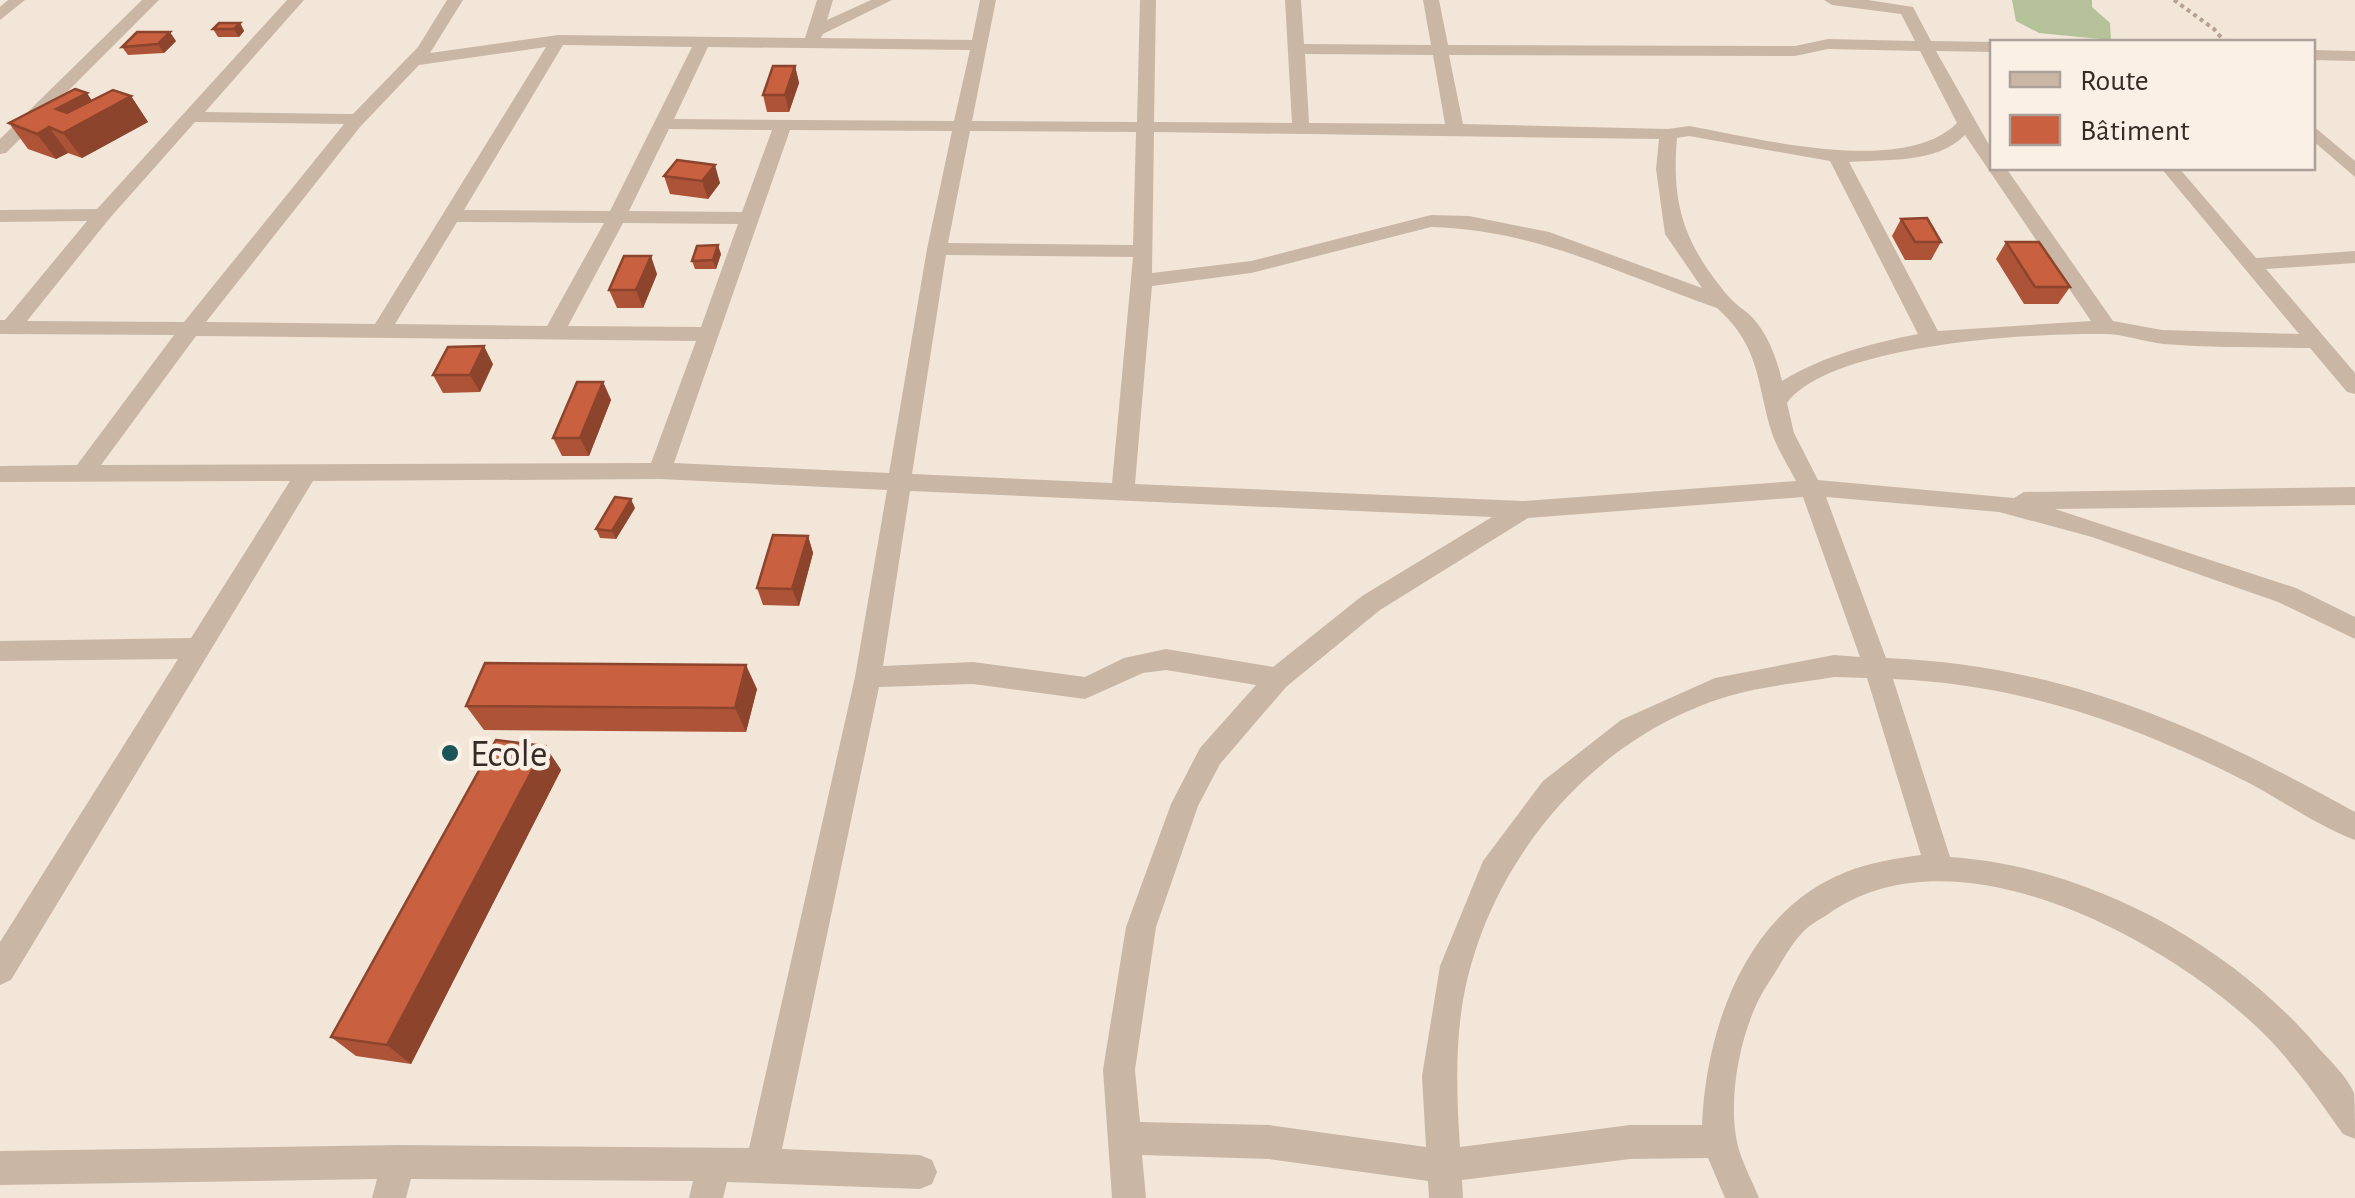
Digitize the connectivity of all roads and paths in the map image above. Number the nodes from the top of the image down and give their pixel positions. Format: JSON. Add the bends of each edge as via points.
{"nodes":[{"id":1,"x":17,"y":0,"type":"edge"},
{"id":2,"x":152,"y":0,"type":"edge"},
{"id":3,"x":296,"y":0,"type":"edge"},
{"id":4,"x":455,"y":0,"type":"edge"},
{"id":5,"x":826,"y":0,"type":"edge"},
{"id":6,"x":884,"y":0,"type":"edge"},
{"id":7,"x":988,"y":0,"type":"edge"},
{"id":8,"x":1148,"y":0,"type":"edge"},
{"id":9,"x":1293,"y":0,"type":"edge"},
{"id":10,"x":1431,"y":0,"type":"edge"},
{"id":11,"x":1832,"y":0,"type":"edge"},
{"id":12,"x":2174,"y":0,"type":"edge"},
{"id":13,"x":0,"y":14,"type":"edge"},
{"id":14,"x":814,"y":37,"type":"junction"},
{"id":15,"x":558,"y":40,"type":"junction"},
{"id":16,"x":2223,"y":40,"type":"edge"},
{"id":17,"x":703,"y":42,"type":"junction"},
{"id":18,"x":978,"y":45,"type":"junction"},
{"id":19,"x":1922,"y":46,"type":"junction"},
{"id":20,"x":1990,"y":46,"type":"edge"},
{"id":21,"x":1440,"y":47,"type":"junction"},
{"id":22,"x":1298,"y":49,"type":"junction"},
{"id":23,"x":2315,"y":55,"type":"edge"},
{"id":24,"x":2355,"y":56,"type":"edge"},
{"id":25,"x":412,"y":61,"type":"junction"},
{"id":26,"x":192,"y":117,"type":"junction"},
{"id":27,"x":357,"y":119,"type":"junction"},
{"id":28,"x":0,"y":120,"type":"edge"},
{"id":29,"x":29,"y":121,"type":"junction"},
{"id":30,"x":662,"y":124,"type":"junction"},
{"id":31,"x":1966,"y":124,"type":"junction"},
{"id":32,"x":784,"y":125,"type":"junction"},
{"id":33,"x":962,"y":125,"type":"junction"},
{"id":34,"x":1143,"y":127,"type":"junction"},
{"id":35,"x":1455,"y":128,"type":"junction"},
{"id":36,"x":1301,"y":130,"type":"junction"},
{"id":37,"x":2315,"y":133,"type":"edge"},
{"id":38,"x":1668,"y":134,"type":"junction"},
{"id":39,"x":0,"y":149,"type":"edge"},
{"id":40,"x":1838,"y":157,"type":"junction"},
{"id":41,"x":1990,"y":159,"type":"edge"},
{"id":42,"x":1997,"y":170,"type":"edge"},
{"id":43,"x":2172,"y":170,"type":"edge"},
{"id":44,"x":2355,"y":171,"type":"edge"},
{"id":45,"x":102,"y":215,"type":"junction"},
{"id":46,"x":0,"y":216,"type":"edge"},
{"id":47,"x":451,"y":216,"type":"junction"},
{"id":48,"x":617,"y":217,"type":"junction"},
{"id":49,"x":749,"y":218,"type":"junction"},
{"id":50,"x":938,"y":249,"type":"junction"},
{"id":51,"x":1141,"y":251,"type":"junction"},
{"id":52,"x":2355,"y":257,"type":"edge"},
{"id":53,"x":2252,"y":264,"type":"junction"},
{"id":54,"x":1142,"y":281,"type":"junction"},
{"id":55,"x":1723,"y":303,"type":"junction"},
{"id":56,"x":5,"y":327,"type":"edge"},
{"id":57,"x":2106,"y":327,"type":"junction"},
{"id":58,"x":188,"y":328,"type":"junction"},
{"id":59,"x":380,"y":332,"type":"junction"},
{"id":60,"x":553,"y":334,"type":"junction"},
{"id":61,"x":710,"y":334,"type":"junction"},
{"id":62,"x":1931,"y":338,"type":"junction"},
{"id":63,"x":2313,"y":341,"type":"junction"},
{"id":64,"x":2355,"y":387,"type":"edge"},
{"id":65,"x":1775,"y":404,"type":"junction"},
{"id":66,"x":307,"y":472,"type":"junction"},
{"id":67,"x":660,"y":472,"type":"junction"},
{"id":68,"x":0,"y":474,"type":"edge"},
{"id":69,"x":82,"y":475,"type":"junction"},
{"id":70,"x":902,"y":480,"type":"junction"},
{"id":71,"x":1811,"y":488,"type":"junction"},
{"id":72,"x":1124,"y":493,"type":"junction"},
{"id":73,"x":2355,"y":496,"type":"edge"},
{"id":74,"x":1999,"y":502,"type":"junction"},
{"id":75,"x":1523,"y":510,"type":"junction"},
{"id":76,"x":2355,"y":629,"type":"edge"},
{"id":77,"x":200,"y":648,"type":"junction"},
{"id":78,"x":0,"y":652,"type":"edge"},
{"id":79,"x":1876,"y":665,"type":"junction"},
{"id":80,"x":868,"y":677,"type":"junction"},
{"id":81,"x":1276,"y":679,"type":"junction"},
{"id":82,"x":2355,"y":828,"type":"edge"},
{"id":83,"x":1940,"y":870,"type":"junction"},
{"id":84,"x":0,"y":970,"type":"edge"},
{"id":85,"x":2355,"y":1122,"type":"edge"},
{"id":86,"x":1126,"y":1138,"type":"junction"},
{"id":87,"x":1720,"y":1141,"type":"junction"},
{"id":88,"x":400,"y":1162,"type":"junction"},
{"id":89,"x":714,"y":1164,"type":"junction"},
{"id":90,"x":762,"y":1165,"type":"junction"},
{"id":91,"x":0,"y":1168,"type":"edge"},
{"id":92,"x":920,"y":1172,"type":"dead end"},
{"id":93,"x":1444,"y":1182,"type":"edge"},
{"id":94,"x":389,"y":1198,"type":"edge"},
{"id":95,"x":706,"y":1198,"type":"edge"},
{"id":96,"x":1129,"y":1198,"type":"edge"},
{"id":97,"x":1742,"y":1198,"type":"edge"}],
"edges":[{"from":1,"to":13,"type":"street"},
{"from":2,"to":29,"type":"street"},
{"from":3,"to":26,"type":"street"},
{"from":4,"to":25,"type":"street"},
{"from":5,"to":14,"type":"street"},
{"from":6,"to":14,"type":"street"},
{"from":7,"to":18,"type":"street"},
{"from":8,"to":34,"type":"street"},
{"from":9,"to":22,"type":"street"},
{"from":10,"to":21,"type":"street"},
{"from":11,"to":19,"type":"street","via":[[1906,10]]},
{"from":12,"to":16,"type":"path"},
{"from":14,"to":17,"type":"street"},
{"from":14,"to":18,"type":"street"},
{"from":15,"to":17,"type":"street"},
{"from":15,"to":25,"type":"street"},
{"from":15,"to":47,"type":"street"},
{"from":17,"to":30,"type":"street"},
{"from":18,"to":33,"type":"street"},
{"from":19,"to":20,"type":"street"},
{"from":19,"to":21,"type":"street"},
{"from":19,"to":31,"type":"street"},
{"from":21,"to":22,"type":"street"},
{"from":21,"to":35,"type":"street"},
{"from":22,"to":36,"type":"street"},
{"from":23,"to":24,"type":"street"},
{"from":25,"to":27,"type":"street"},
{"from":26,"to":27,"type":"street"},
{"from":26,"to":45,"type":"street"},
{"from":27,"to":58,"type":"street"},
{"from":28,"to":29,"type":"street"},
{"from":29,"to":39,"type":"street"},
{"from":30,"to":32,"type":"street"},
{"from":30,"to":48,"type":"street"},
{"from":31,"to":40,"type":"street","via":[[1926,150]]},
{"from":31,"to":41,"type":"street"},
{"from":32,"to":33,"type":"street"},
{"from":32,"to":49,"type":"street"},
{"from":33,"to":34,"type":"street"},
{"from":33,"to":50,"type":"street"},
{"from":34,"to":36,"type":"street"},
{"from":34,"to":51,"type":"street"},
{"from":35,"to":36,"type":"street"},
{"from":35,"to":38,"type":"street"},
{"from":37,"to":44,"type":"street"},
{"from":38,"to":40,"type":"street","via":[[1728,136]]},
{"from":38,"to":55,"type":"street","via":[[1665,169],[1675,234]]},
{"from":40,"to":62,"type":"street"},
{"from":42,"to":57,"type":"street"},
{"from":43,"to":53,"type":"street"},
{"from":45,"to":46,"type":"street"},
{"from":45,"to":56,"type":"street"},
{"from":47,"to":48,"type":"street"},
{"from":47,"to":59,"type":"street"},
{"from":48,"to":49,"type":"street"},
{"from":48,"to":60,"type":"street"},
{"from":49,"to":61,"type":"street"},
{"from":50,"to":51,"type":"street"},
{"from":50,"to":70,"type":"street"},
{"from":51,"to":54,"type":"street"},
{"from":52,"to":53,"type":"street"},
{"from":53,"to":63,"type":"street"},
{"from":54,"to":55,"type":"street","via":[[1251,266],[1431,221],[1462,220],[1532,232]]},
{"from":54,"to":72,"type":"street"},
{"from":55,"to":65,"type":"street","via":[[1758,341]]},
{"from":56,"to":58,"type":"street"},
{"from":57,"to":62,"type":"street"},
{"from":57,"to":63,"type":"street","via":[[2162,336]]},
{"from":58,"to":59,"type":"street"},
{"from":58,"to":69,"type":"street"},
{"from":59,"to":60,"type":"street"},
{"from":60,"to":61,"type":"street"},
{"from":61,"to":67,"type":"street"},
{"from":62,"to":65,"type":"street","via":[[1807,375]]},
{"from":63,"to":64,"type":"street"},
{"from":65,"to":71,"type":"street"},
{"from":66,"to":67,"type":"street"},
{"from":66,"to":69,"type":"street"},
{"from":66,"to":77,"type":"street"},
{"from":67,"to":70,"type":"street"},
{"from":68,"to":69,"type":"street"},
{"from":70,"to":72,"type":"street"},
{"from":70,"to":80,"type":"street"},
{"from":71,"to":74,"type":"street"},
{"from":71,"to":75,"type":"street"},
{"from":71,"to":79,"type":"street"},
{"from":72,"to":75,"type":"street"},
{"from":73,"to":74,"type":"street"},
{"from":74,"to":76,"type":"street","via":[[2286,594]]},
{"from":75,"to":81,"type":"street","via":[[1371,603]]},
{"from":77,"to":78,"type":"street"},
{"from":77,"to":84,"type":"street"},
{"from":79,"to":82,"type":"street","via":[[1956,671],[2124,713],[2212,750]]},
{"from":79,"to":83,"type":"street"},
{"from":79,"to":93,"type":"street","via":[[1793,670],[1716,688],[1644,717],[1581,760],[1526,815],[1483,885],[1453,968],[1437,1065]]},
{"from":80,"to":81,"type":"street","via":[[974,673],[1086,688],[1154,661]]},
{"from":80,"to":90,"type":"street"},
{"from":81,"to":86,"type":"street","via":[[1240,718],[1184,804],[1141,927],[1119,1070]]},
{"from":83,"to":85,"type":"street","via":[[2024,878],[2147,928],[2259,1008]]},
{"from":83,"to":87,"type":"street","via":[[1866,879],[1785,926],[1738,1010],[1718,1106]]},
{"from":86,"to":93,"type":"street","via":[[1268,1142]]},
{"from":86,"to":96,"type":"street"},
{"from":87,"to":93,"type":"street","via":[[1630,1142]]},
{"from":87,"to":97,"type":"street"},
{"from":88,"to":89,"type":"street"},
{"from":88,"to":91,"type":"street"},
{"from":88,"to":94,"type":"street"},
{"from":89,"to":90,"type":"street"},
{"from":89,"to":95,"type":"street"},
{"from":90,"to":92,"type":"street"}]}
